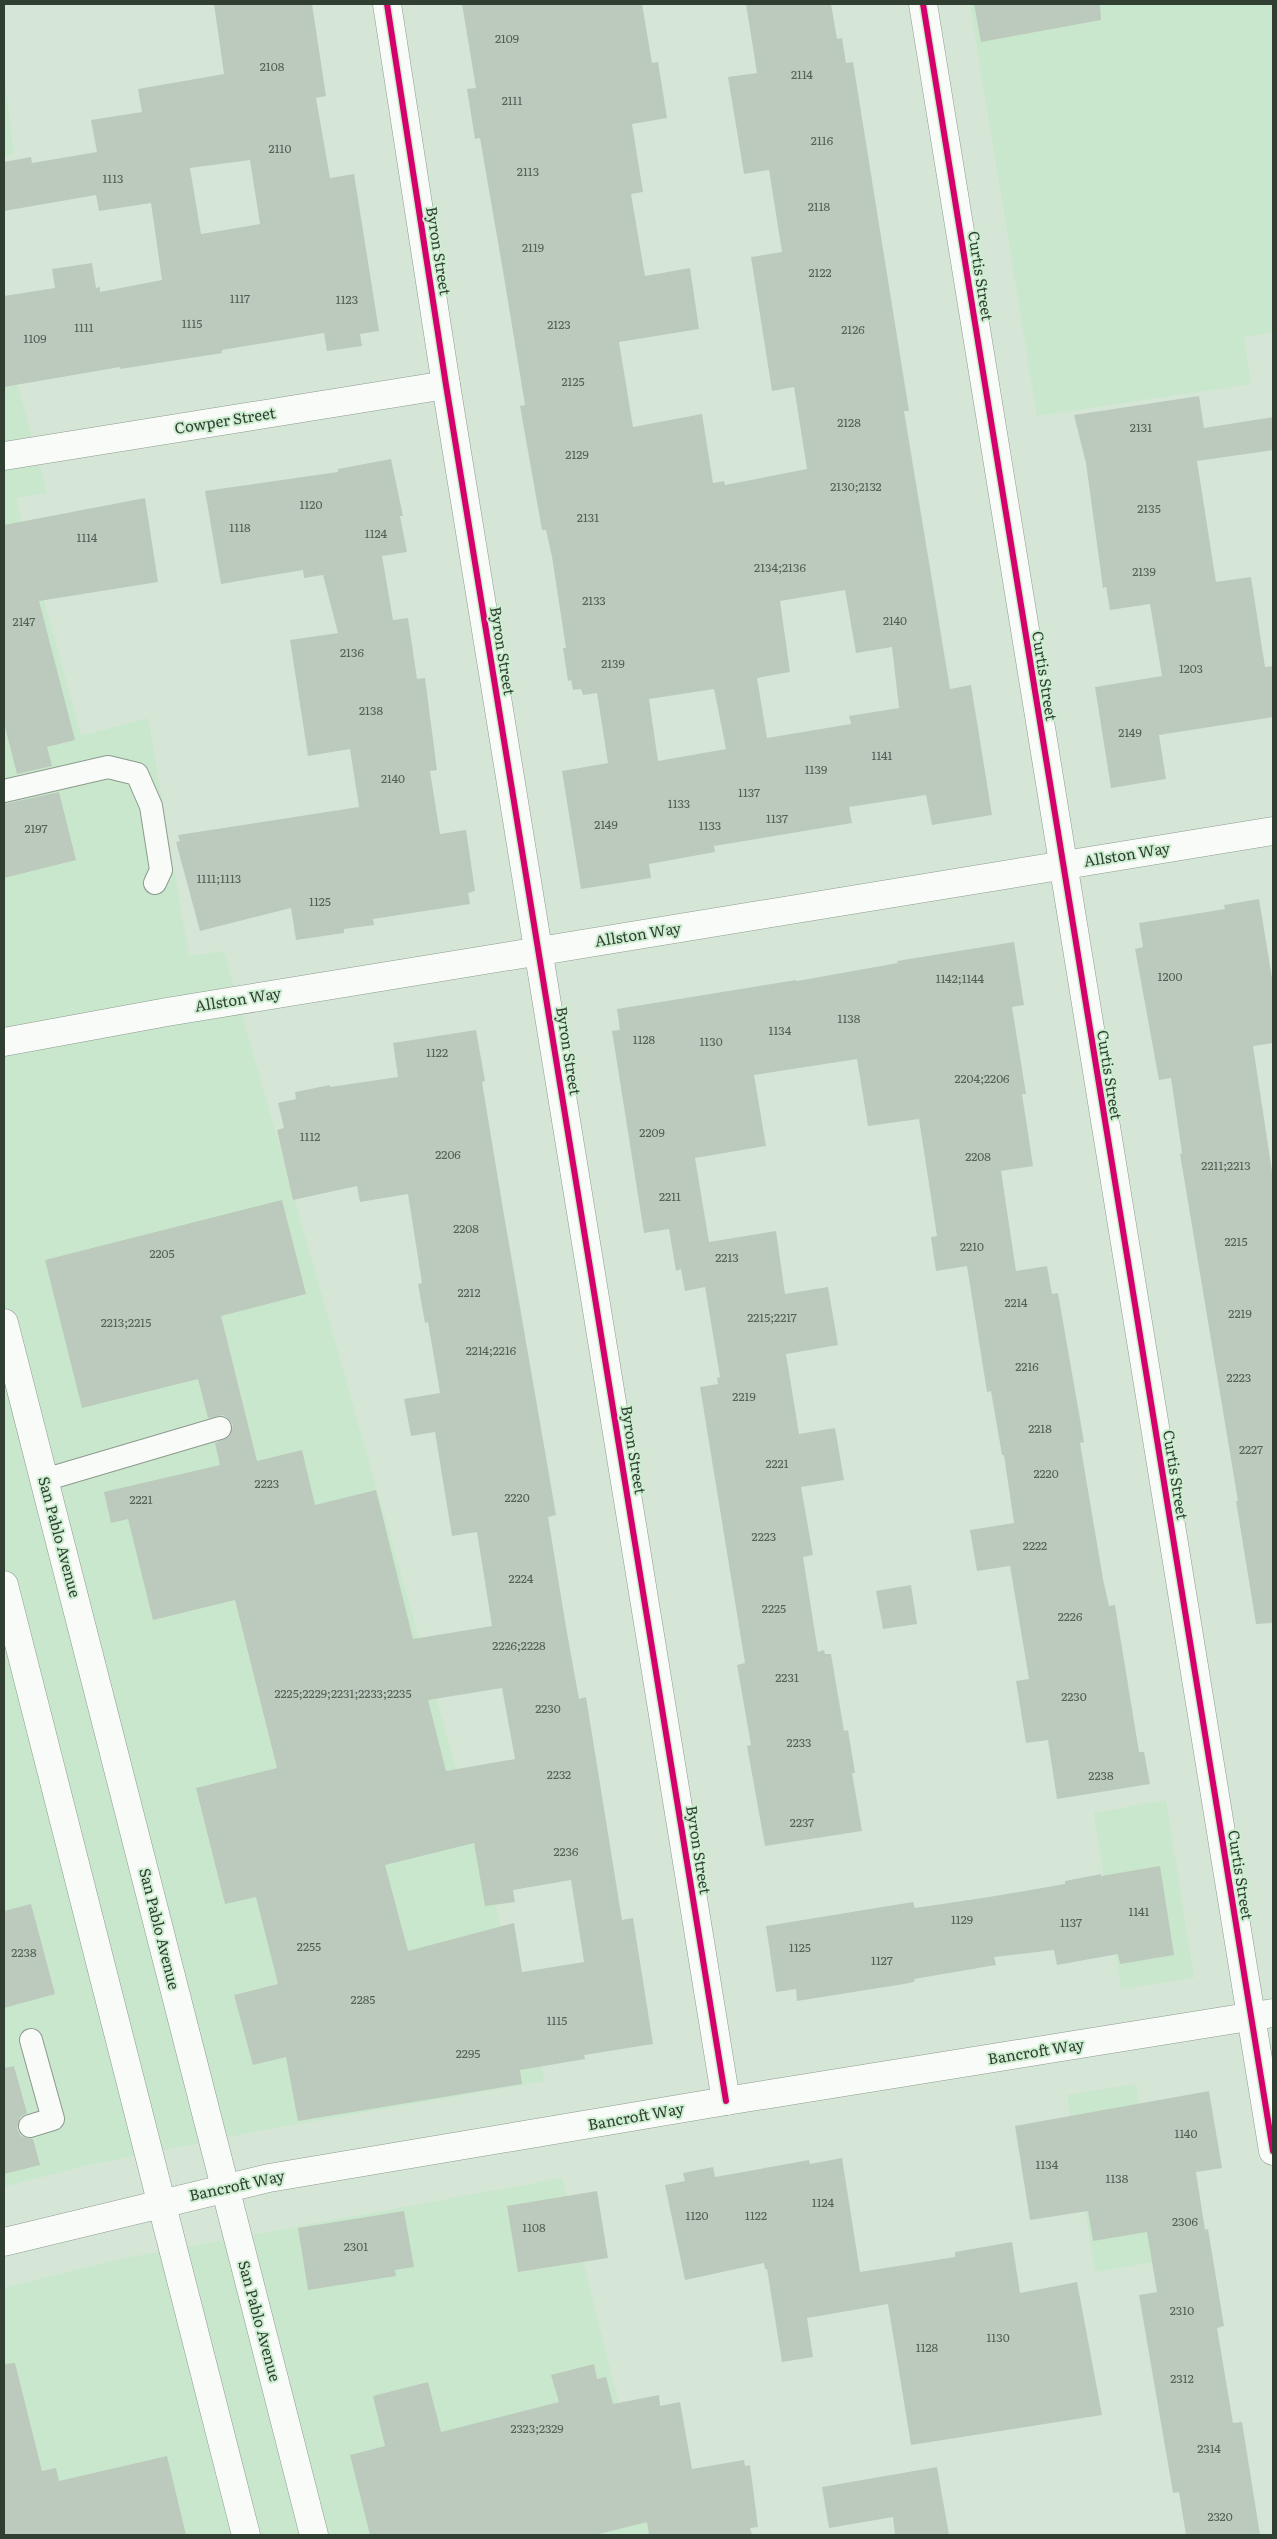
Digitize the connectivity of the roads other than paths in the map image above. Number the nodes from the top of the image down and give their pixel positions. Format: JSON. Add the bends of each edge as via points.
{"nodes":[{"id":1,"x":387,"y":4,"type":"edge"},
{"id":2,"x":923,"y":4,"type":"edge"},
{"id":3,"x":446,"y":385,"type":"junction"},
{"id":4,"x":4,"y":456,"type":"edge"},
{"id":5,"x":4,"y":791,"type":"edge"},
{"id":6,"x":1273,"y":831,"type":"edge"},
{"id":7,"x":1062,"y":865,"type":"junction"},
{"id":8,"x":155,"y":883,"type":"dead end"},
{"id":9,"x":538,"y":951,"type":"junction"},
{"id":10,"x":4,"y":1042,"type":"edge"},
{"id":11,"x":4,"y":1323,"type":"edge"},
{"id":12,"x":220,"y":1428,"type":"dead end"},
{"id":13,"x":44,"y":1480,"type":"junction"},
{"id":14,"x":4,"y":1585,"type":"edge"},
{"id":15,"x":1262,"y":2015,"type":"edge"},
{"id":16,"x":31,"y":2040,"type":"dead end"},
{"id":17,"x":726,"y":2101,"type":"junction"},
{"id":18,"x":30,"y":2126,"type":"dead end"},
{"id":19,"x":1273,"y":2151,"type":"edge"},
{"id":20,"x":225,"y":2188,"type":"junction"},
{"id":21,"x":163,"y":2202,"type":"junction"},
{"id":22,"x":4,"y":2242,"type":"edge"},
{"id":23,"x":246,"y":2535,"type":"edge"},
{"id":24,"x":314,"y":2535,"type":"edge"}],
"edges":[{"from":1,"to":3,"type":"street","name":"Byron Street"},
{"from":2,"to":7,"type":"street","name":"Curtis Street"},
{"from":3,"to":4,"type":"street","name":"Cowper Street"},
{"from":3,"to":9,"type":"street","name":"Byron Street"},
{"from":5,"to":8,"type":"lane","via":[[108,767],[137,774],[151,806],[162,870]]},
{"from":6,"to":7,"type":"street","name":"Allston Way"},
{"from":7,"to":9,"type":"street","name":"Allston Way"},
{"from":7,"to":15,"type":"street","name":"Curtis Street"},
{"from":9,"to":10,"type":"street","name":"Allston Way"},
{"from":9,"to":17,"type":"street","name":"Byron Street"},
{"from":11,"to":13,"type":"street","name":"San Pablo Avenue"},
{"from":12,"to":13,"type":"lane"},
{"from":13,"to":20,"type":"street","name":"San Pablo Avenue"},
{"from":14,"to":21,"type":"street"},
{"from":15,"to":17,"type":"street","name":"Bancroft Way"},
{"from":15,"to":19,"type":"street","name":"Curtis Street"},
{"from":16,"to":18,"type":"lane","via":[[53,2118]]},
{"from":17,"to":20,"type":"street","name":"Bancroft Way"},
{"from":20,"to":21,"type":"street","name":"Bancroft Way"},
{"from":20,"to":24,"type":"street","name":"San Pablo Avenue"},
{"from":21,"to":22,"type":"street","name":"Bancroft Way"},
{"from":21,"to":23,"type":"street"}]}
